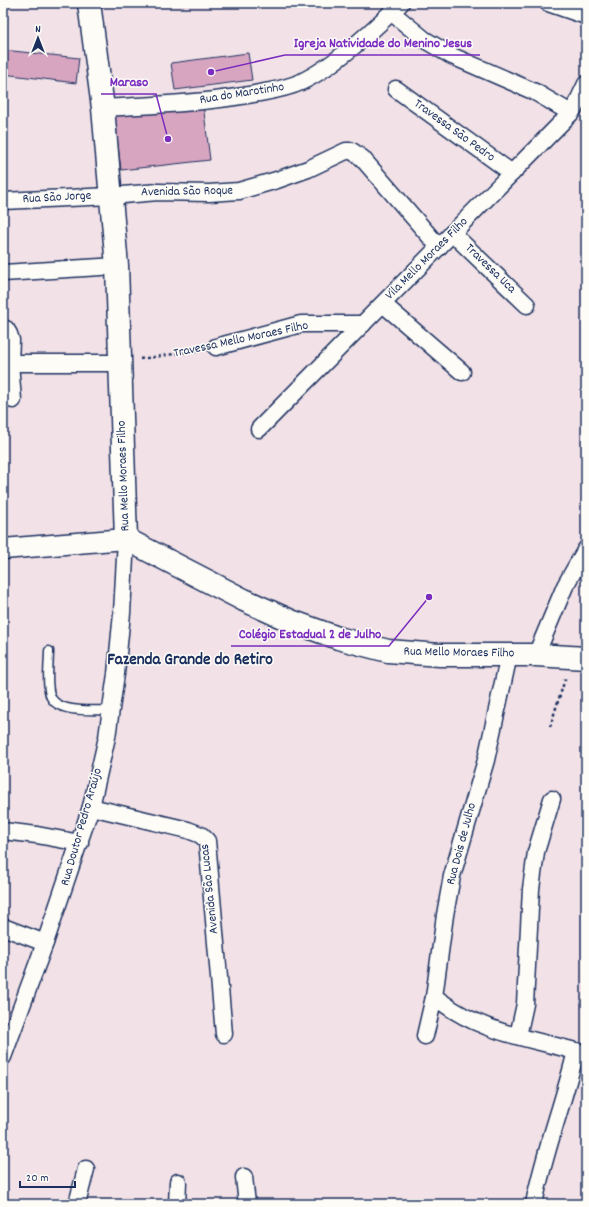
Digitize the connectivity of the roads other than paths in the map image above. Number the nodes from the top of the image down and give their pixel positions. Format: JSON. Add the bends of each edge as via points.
{"nodes":[{"id":1,"x":89,"y":3,"type":"edge"},
{"id":2,"x":548,"y":3,"type":"edge"},
{"id":3,"x":396,"y":8,"type":"edge"},
{"id":4,"x":586,"y":16,"type":"edge"},
{"id":5,"x":586,"y":84,"type":"edge"},
{"id":6,"x":396,"y":88,"type":"dead end"},
{"id":7,"x":103,"y":108,"type":"junction"},
{"id":8,"x":577,"y":112,"type":"edge"},
{"id":9,"x":512,"y":173,"type":"junction"},
{"id":10,"x":111,"y":196,"type":"junction"},
{"id":11,"x":3,"y":201,"type":"edge"},
{"id":12,"x":452,"y":234,"type":"junction"},
{"id":13,"x":439,"y":247,"type":"junction"},
{"id":14,"x":117,"y":266,"type":"junction"},
{"id":15,"x":3,"y":273,"type":"edge"},
{"id":16,"x":383,"y":304,"type":"junction"},
{"id":17,"x":527,"y":305,"type":"dead end"},
{"id":18,"x":363,"y":324,"type":"junction"},
{"id":19,"x":3,"y":328,"type":"edge"},
{"id":20,"x":216,"y":347,"type":"road end"},
{"id":21,"x":10,"y":363,"type":"junction"},
{"id":22,"x":120,"y":363,"type":"junction"},
{"id":23,"x":462,"y":372,"type":"dead end"},
{"id":24,"x":13,"y":400,"type":"dead end"},
{"id":25,"x":259,"y":429,"type":"dead end"},
{"id":26,"x":126,"y":539,"type":"junction"},
{"id":27,"x":3,"y":549,"type":"edge"},
{"id":28,"x":586,"y":549,"type":"edge"},
{"id":29,"x":49,"y":651,"type":"dead end"},
{"id":30,"x":508,"y":655,"type":"junction"},
{"id":31,"x":536,"y":655,"type":"junction"},
{"id":32,"x":579,"y":657,"type":"edge"},
{"id":33,"x":111,"y":710,"type":"junction"},
{"id":34,"x":552,"y":799,"type":"dead end"},
{"id":35,"x":91,"y":807,"type":"junction"},
{"id":36,"x":3,"y":831,"type":"edge"},
{"id":37,"x":80,"y":843,"type":"junction"},
{"id":38,"x":3,"y":927,"type":"edge"},
{"id":39,"x":45,"y":943,"type":"junction"},
{"id":40,"x":434,"y":997,"type":"junction"},
{"id":41,"x":224,"y":1034,"type":"dead end"},
{"id":42,"x":425,"y":1036,"type":"dead end"},
{"id":43,"x":518,"y":1036,"type":"junction"},
{"id":44,"x":581,"y":1052,"type":"edge"},
{"id":45,"x":3,"y":1057,"type":"edge"},
{"id":46,"x":86,"y":1169,"type":"dead end"},
{"id":47,"x":244,"y":1177,"type":"dead end"},
{"id":48,"x":178,"y":1182,"type":"dead end"},
{"id":49,"x":77,"y":1204,"type":"edge"},
{"id":50,"x":177,"y":1204,"type":"edge"},
{"id":51,"x":247,"y":1204,"type":"edge"},
{"id":52,"x":534,"y":1204,"type":"edge"}],
"edges":[{"from":1,"to":7,"type":"main road","name":"Rua Mello Moraes Filho"},
{"from":2,"to":4,"type":"street"},
{"from":3,"to":7,"type":"street","name":"Rua do Marotinho","via":[[338,58],[300,82],[281,89],[217,100]]},
{"from":3,"to":8,"type":"street","via":[[425,40],[452,56]]},
{"from":5,"to":8,"type":"street","name":"Vila Mello Moraes Filho"},
{"from":6,"to":9,"type":"street","name":"Travessa São Pedro"},
{"from":7,"to":10,"type":"main road","name":"Rua Mello Moraes Filho"},
{"from":8,"to":9,"type":"street","name":"Vila Mello Moraes Filho"},
{"from":9,"to":12,"type":"street","name":"Vila Mello Moraes Filho"},
{"from":10,"to":11,"type":"street","name":"Rua São Jorge"},
{"from":10,"to":13,"type":"street","name":"Avenida São Roque","via":[[158,192],[239,191],[308,169],[346,151],[352,151],[362,158]]},
{"from":10,"to":14,"type":"main road","name":"Rua Mello Moraes Filho"},
{"from":12,"to":13,"type":"street","name":"Vila Mello Moraes Filho"},
{"from":12,"to":17,"type":"street","name":"Travessa Uca"},
{"from":13,"to":16,"type":"street","name":"Vila Mello Moraes Filho"},
{"from":14,"to":15,"type":"street"},
{"from":14,"to":22,"type":"main road","name":"Rua Mello Moraes Filho"},
{"from":16,"to":18,"type":"street","name":"Vila Mello Moraes Filho"},
{"from":16,"to":23,"type":"street"},
{"from":18,"to":20,"type":"street","name":"Travessa Mello Moraes Filho","via":[[301,324]]},
{"from":18,"to":25,"type":"street","name":"Vila Mello Moraes Filho"},
{"from":19,"to":21,"type":"street","via":[[11,340]]},
{"from":21,"to":22,"type":"street"},
{"from":21,"to":24,"type":"street"},
{"from":22,"to":26,"type":"main road","name":"Rua Mello Moraes Filho"},
{"from":26,"to":27,"type":"street"},
{"from":26,"to":30,"type":"main road","name":"Rua Mello Moraes Filho","via":[[244,600],[338,638],[388,651],[440,655]]},
{"from":26,"to":33,"type":"street","name":"Rua Doutor Pedro Araújo","via":[[122,613]]},
{"from":28,"to":31,"type":"street","via":[[565,586]]},
{"from":29,"to":33,"type":"lane","via":[[50,695],[54,703],[72,709]]},
{"from":30,"to":31,"type":"main road","name":"Rua Mello Moraes Filho"},
{"from":30,"to":40,"type":"street","name":"Rua Dois de Julho","via":[[486,760],[452,876]]},
{"from":31,"to":32,"type":"main road","name":"Rua Mello Moraes Filho"},
{"from":33,"to":35,"type":"street","name":"Rua Doutor Pedro Araújo"},
{"from":34,"to":43,"type":"street","via":[[536,852],[531,889],[526,1004]]},
{"from":35,"to":37,"type":"street","name":"Rua Doutor Pedro Araújo"},
{"from":35,"to":41,"type":"street","name":"Avenida São Lucas","via":[[188,830],[201,835],[207,842]]},
{"from":36,"to":37,"type":"street"},
{"from":37,"to":39,"type":"street","name":"Rua Doutor Pedro Araújo"},
{"from":38,"to":39,"type":"street"},
{"from":39,"to":45,"type":"street","name":"Rua Doutor Pedro Araújo"},
{"from":40,"to":42,"type":"street","name":"Rua Dois de Julho"},
{"from":40,"to":43,"type":"street","via":[[455,1012]]},
{"from":43,"to":44,"type":"street"},
{"from":44,"to":52,"type":"street","via":[[567,1088]]},
{"from":46,"to":49,"type":"street"},
{"from":47,"to":51,"type":"street"},
{"from":48,"to":50,"type":"street"}]}
